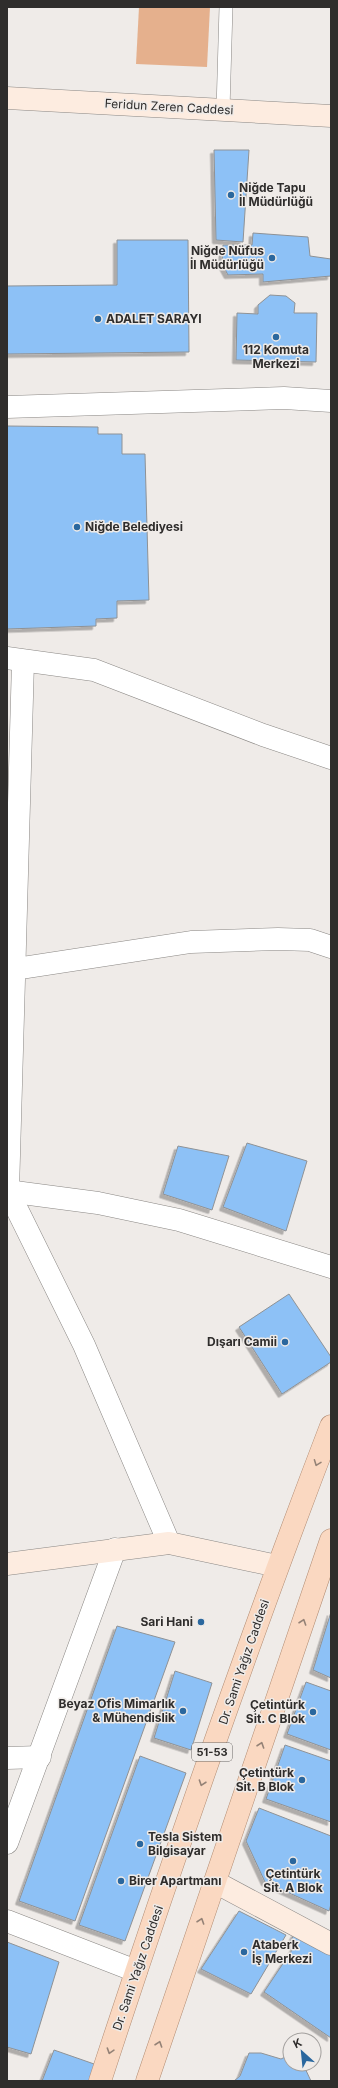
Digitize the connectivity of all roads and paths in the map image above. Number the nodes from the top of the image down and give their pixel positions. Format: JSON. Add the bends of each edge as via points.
{"nodes":[{"id":1,"x":226,"y":7,"type":"edge"},
{"id":2,"x":7,"y":98,"type":"edge"},
{"id":3,"x":223,"y":110,"type":"junction"},
{"id":4,"x":331,"y":116,"type":"edge"},
{"id":5,"x":331,"y":401,"type":"edge"},
{"id":6,"x":7,"y":407,"type":"edge"},
{"id":7,"x":15,"y":660,"type":"edge"},
{"id":8,"x":331,"y":758,"type":"edge"},
{"id":9,"x":331,"y":947,"type":"edge"},
{"id":10,"x":15,"y":969,"type":"junction"},
{"id":11,"x":8,"y":1191,"type":"edge"},
{"id":12,"x":331,"y":1267,"type":"edge"},
{"id":13,"x":331,"y":1426,"type":"edge"},
{"id":14,"x":331,"y":1540,"type":"edge"},
{"id":15,"x":169,"y":1543,"type":"junction"},
{"id":16,"x":115,"y":1549,"type":"junction"},
{"id":17,"x":7,"y":1564,"type":"edge"},
{"id":18,"x":277,"y":1566,"type":"junction"},
{"id":19,"x":40,"y":1757,"type":"junction"},
{"id":20,"x":7,"y":1758,"type":"edge"},
{"id":21,"x":7,"y":1843,"type":"edge"},
{"id":22,"x":215,"y":1882,"type":"junction"},
{"id":23,"x":7,"y":1921,"type":"edge"},
{"id":24,"x":331,"y":1944,"type":"edge"},
{"id":25,"x":136,"y":1971,"type":"junction"},
{"id":26,"x":100,"y":2081,"type":"edge"},
{"id":27,"x":147,"y":2081,"type":"edge"}],
"edges":[{"from":1,"to":3,"type":"lane"},
{"from":2,"to":3,"type":"street","name":"Feridun Zeren Caddesi"},
{"from":3,"to":4,"type":"street","name":"Feridun Zeren Caddesi"},
{"from":5,"to":6,"type":"street","via":[[284,398]]},
{"from":7,"to":8,"type":"street","via":[[94,670],[263,735]]},
{"from":7,"to":10,"type":"street"},
{"from":9,"to":10,"type":"street","via":[[310,940],[191,942]]},
{"from":10,"to":11,"type":"street"},
{"from":11,"to":12,"type":"street","via":[[98,1203],[179,1220]]},
{"from":11,"to":15,"type":"street","via":[[84,1345]]},
{"from":13,"to":18,"type":"main road","name":"Dr. Sami Yağız Caddesi","number":"51-53","one_way":true},
{"from":22,"to":14,"type":"main road","one_way":true},
{"from":15,"to":16,"type":"street"},
{"from":15,"to":18,"type":"street"},
{"from":16,"to":17,"type":"street"},
{"from":16,"to":19,"type":"street"},
{"from":18,"to":25,"type":"main road","name":"Dr. Sami Yağız Caddesi","number":"51-53","one_way":true},
{"from":19,"to":20,"type":"street"},
{"from":19,"to":21,"type":"street"},
{"from":22,"to":24,"type":"street"},
{"from":27,"to":22,"type":"main road","one_way":true},
{"from":23,"to":25,"type":"street"},
{"from":25,"to":26,"type":"main road","name":"Dr. Sami Yağız Caddesi","number":"51-53","one_way":true}]}
